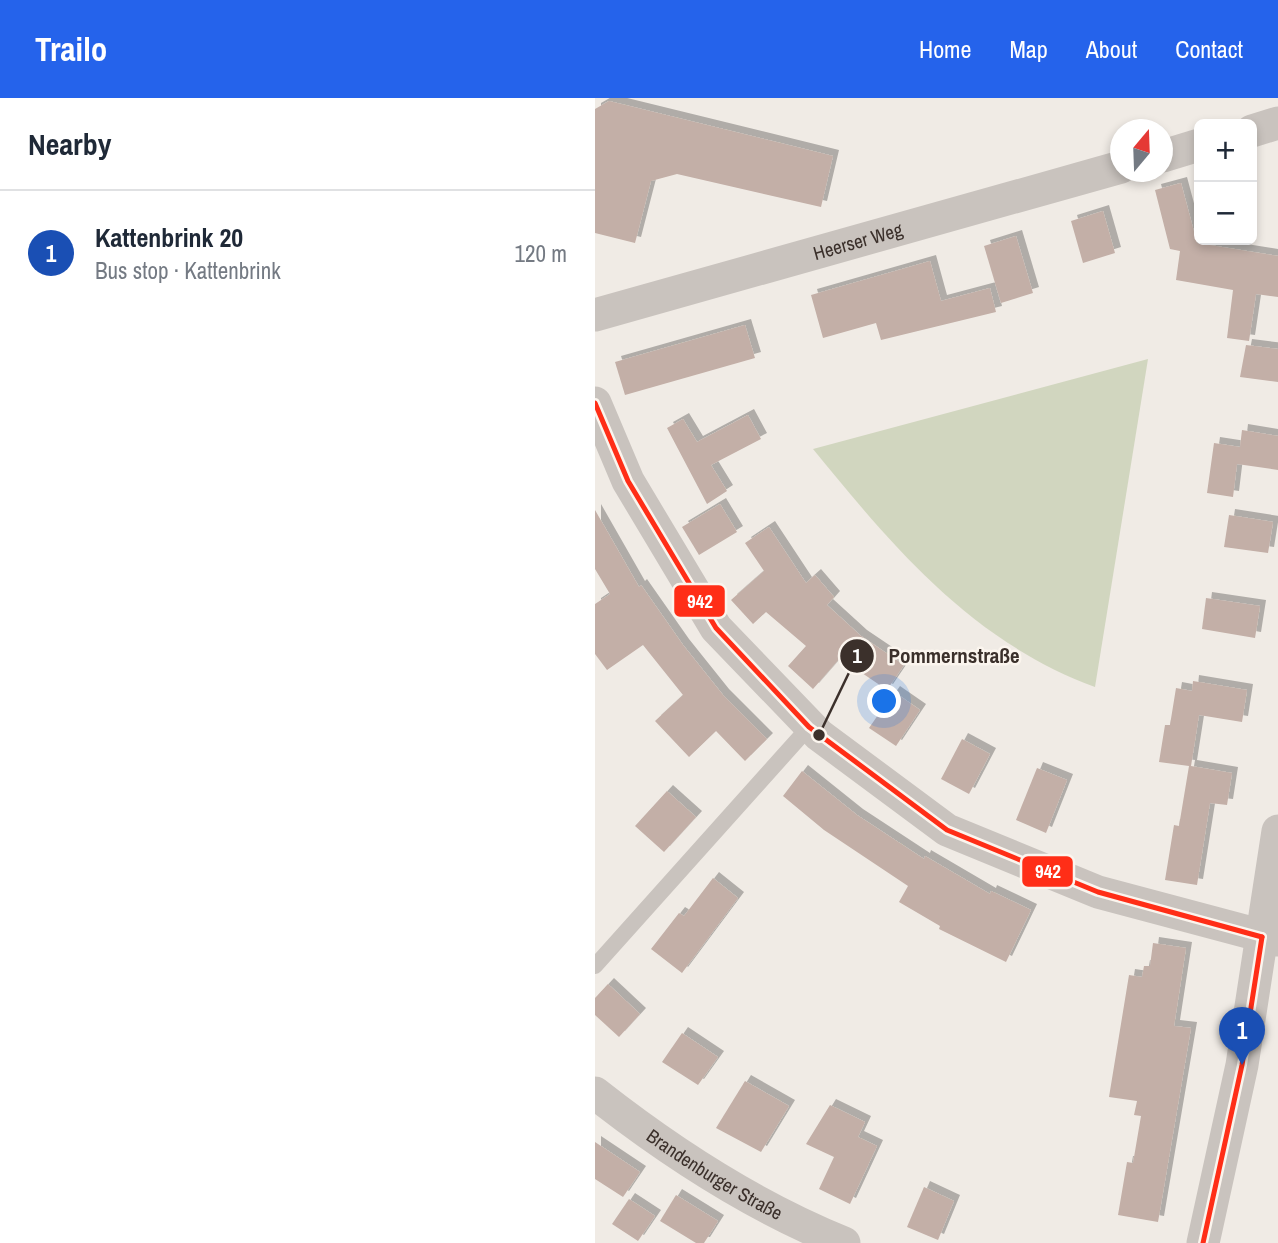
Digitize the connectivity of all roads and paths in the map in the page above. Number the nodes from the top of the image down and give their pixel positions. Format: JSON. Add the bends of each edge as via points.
{"nodes":[{"id":1,"x":1278,"y":123,"type":"edge"},
{"id":2,"x":1257,"y":129,"type":"edge"},
{"id":3,"x":1194,"y":147,"type":"edge"},
{"id":4,"x":1173,"y":153,"type":"edge"},
{"id":5,"x":1110,"y":170,"type":"edge"},
{"id":6,"x":595,"y":315,"type":"edge"},
{"id":7,"x":595,"y":403,"type":"edge"},
{"id":8,"x":809,"y":727,"type":"junction"},
{"id":9,"x":1278,"y":831,"type":"edge"},
{"id":10,"x":1270,"y":938,"type":"edge"},
{"id":11,"x":595,"y":966,"type":"edge"},
{"id":12,"x":595,"y":1093,"type":"edge"},
{"id":13,"x":844,"y":1243,"type":"edge"},
{"id":14,"x":1203,"y":1243,"type":"edge"}],
"edges":[{"from":1,"to":2,"type":"street"},
{"from":3,"to":4,"type":"street"},
{"from":5,"to":6,"type":"street","name":"Heerser Weg"},
{"from":7,"to":8,"type":"street","via":[[628,481],[716,628]]},
{"from":8,"to":10,"type":"street","via":[[947,830],[1098,892]]},
{"from":8,"to":11,"type":"lane"},
{"from":9,"to":10,"type":"street"},
{"from":10,"to":14,"type":"street"},
{"from":12,"to":13,"type":"street","name":"Brandenburger Straße","via":[[647,1135],[767,1205]]}]}
